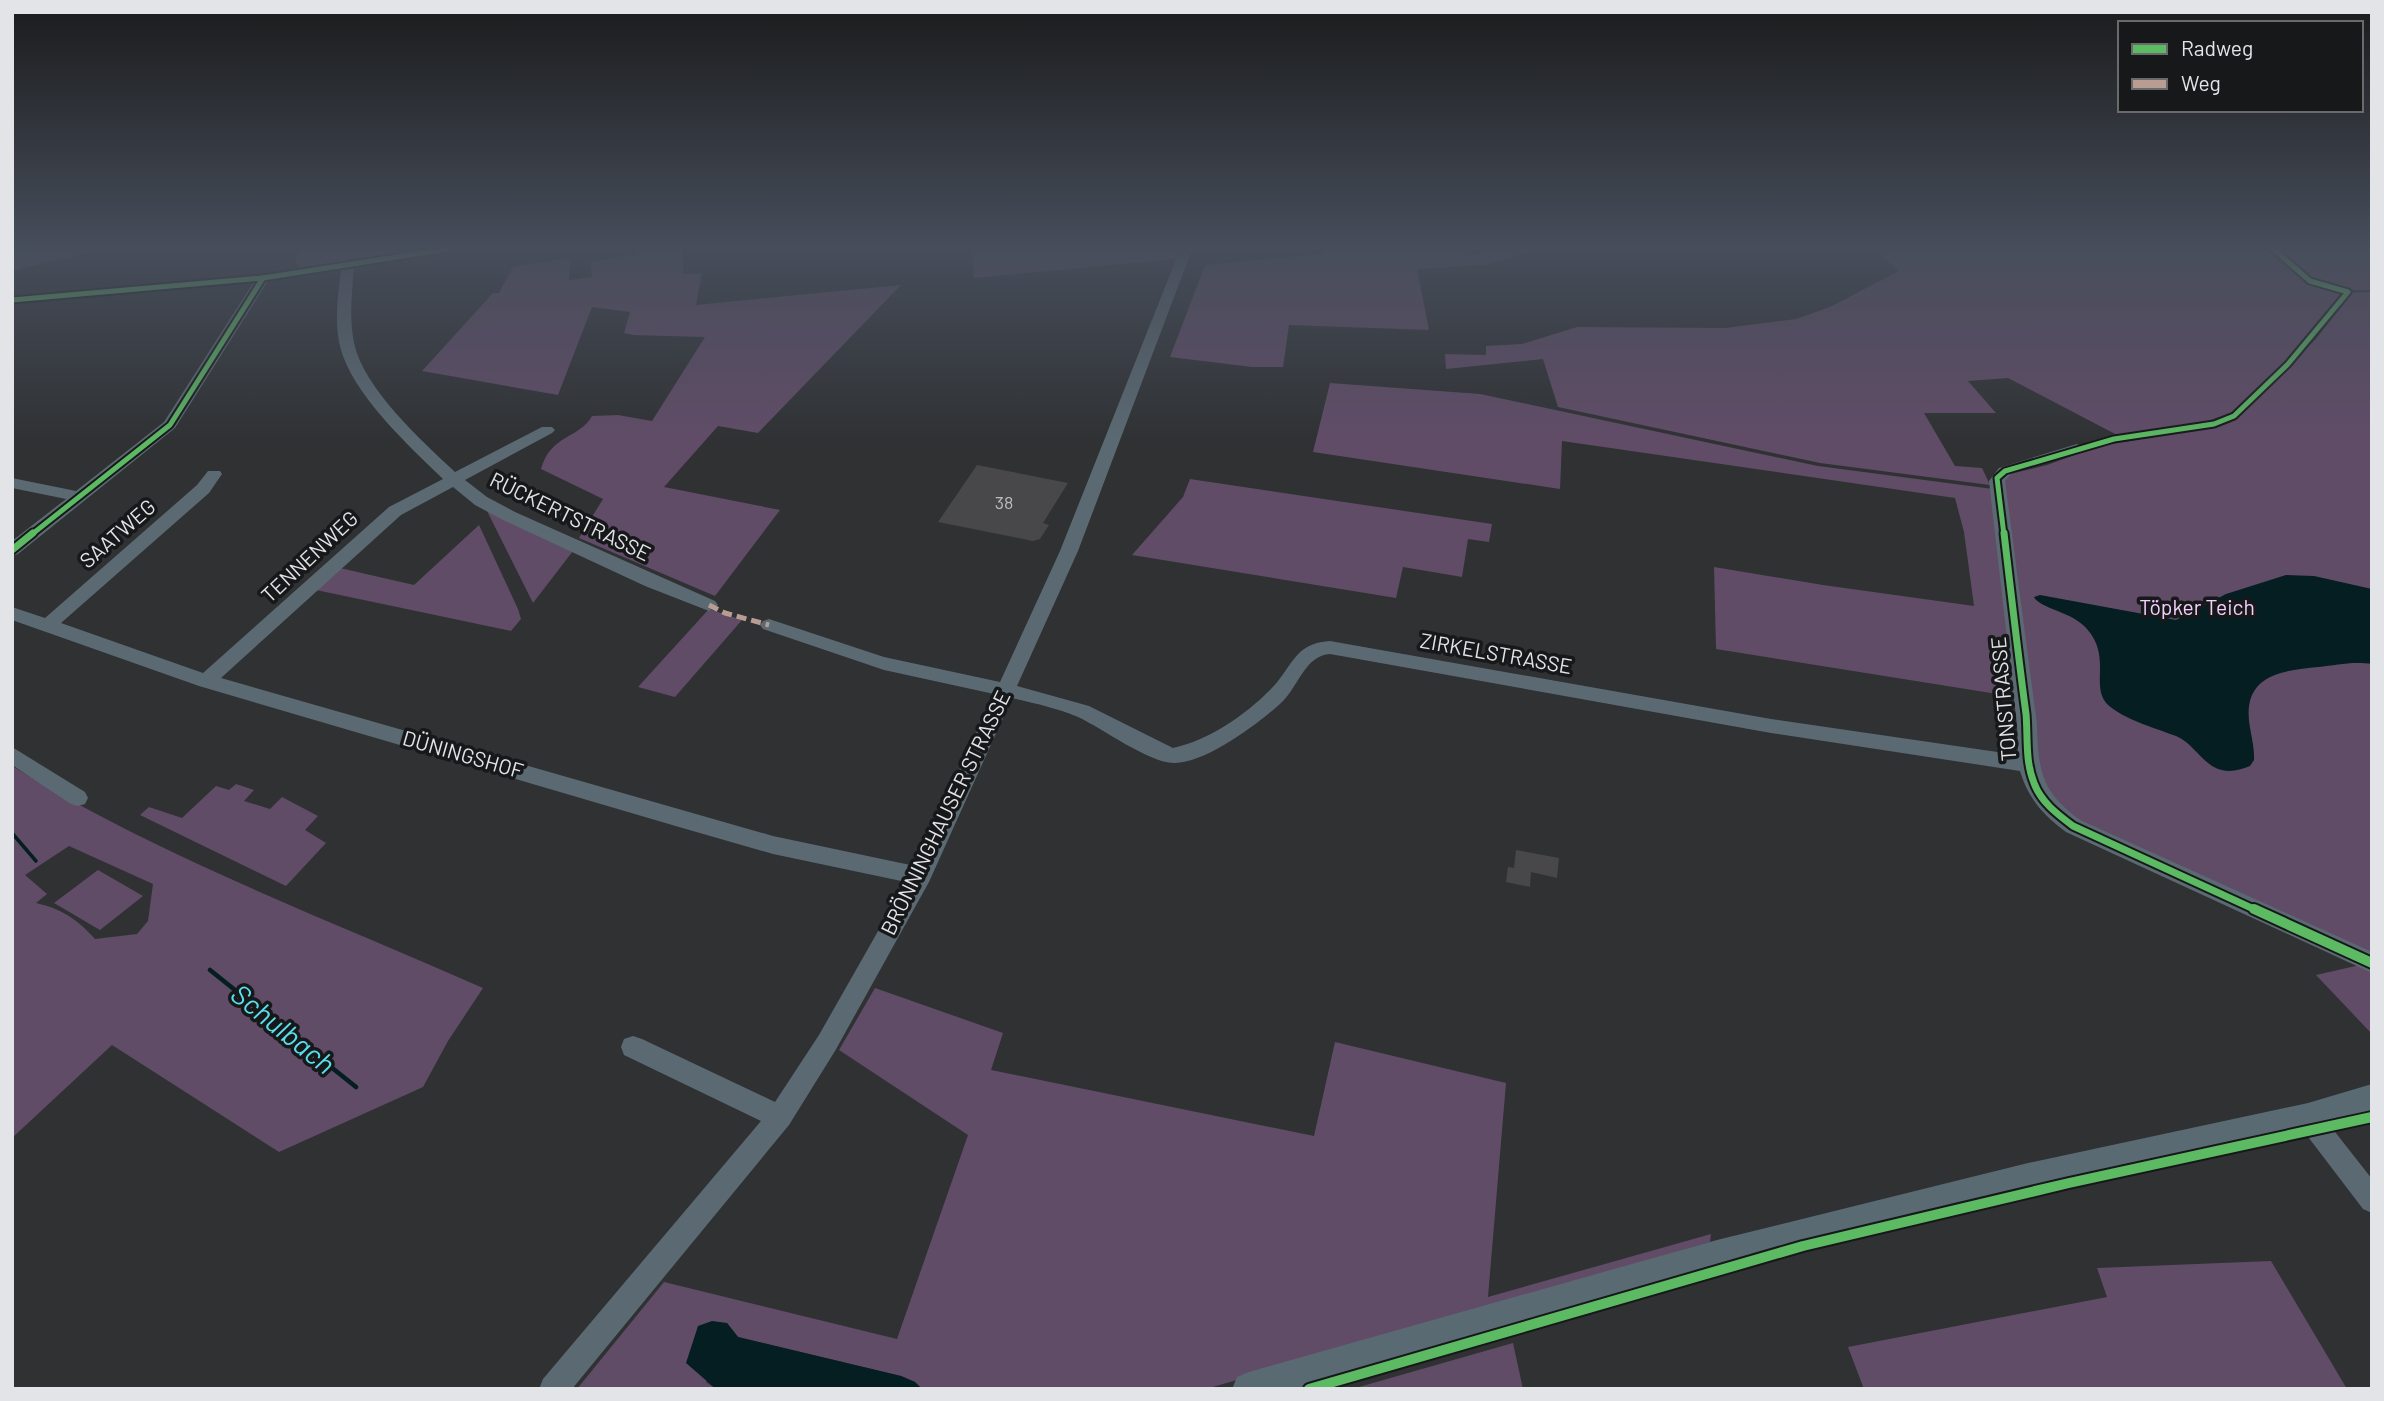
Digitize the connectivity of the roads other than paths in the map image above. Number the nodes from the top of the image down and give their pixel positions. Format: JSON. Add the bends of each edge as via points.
{"nodes":[{"id":1,"x":241,"y":312,"type":"edge"},
{"id":2,"x":344,"y":312,"type":"edge"},
{"id":3,"x":1162,"y":312,"type":"edge"},
{"id":4,"x":547,"y":430,"type":"dead end"},
{"id":5,"x":2077,"y":449,"type":"dead end"},
{"id":6,"x":214,"y":474,"type":"dead end"},
{"id":7,"x":455,"y":479,"type":"junction"},
{"id":8,"x":12,"y":483,"type":"edge"},
{"id":9,"x":79,"y":497,"type":"junction"},
{"id":10,"x":12,"y":550,"type":"edge"},
{"id":11,"x":709,"y":605,"type":"dead end"},
{"id":12,"x":12,"y":613,"type":"edge"},
{"id":13,"x":48,"y":625,"type":"junction"},
{"id":14,"x":769,"y":625,"type":"dead end"},
{"id":15,"x":206,"y":681,"type":"junction"},
{"id":16,"x":1007,"y":690,"type":"junction"},
{"id":17,"x":12,"y":755,"type":"edge"},
{"id":18,"x":2027,"y":764,"type":"junction"},
{"id":19,"x":78,"y":798,"type":"dead end"},
{"id":20,"x":920,"y":876,"type":"junction"},
{"id":21,"x":2372,"y":963,"type":"edge"},
{"id":22,"x":633,"y":1047,"type":"dead end"},
{"id":23,"x":2372,"y":1098,"type":"edge"},
{"id":24,"x":780,"y":1117,"type":"junction"},
{"id":25,"x":2308,"y":1117,"type":"junction"},
{"id":26,"x":2372,"y":1200,"type":"edge"},
{"id":27,"x":553,"y":1389,"type":"edge"},
{"id":28,"x":1249,"y":1389,"type":"edge"}],
"edges":[{"from":1,"to":9,"type":"street","via":[[170,425]]},
{"from":2,"to":7,"type":"street","name":"RÜCKERTSTRASSE","via":[[343,327],[357,371],[393,418]]},
{"from":3,"to":16,"type":"street","name":"BRÖNNINGHAUSER STRASSE","via":[[1069,551]]},
{"from":4,"to":7,"type":"street","name":"TENNENWEG"},
{"from":5,"to":18,"type":"street","name":"TONSTRASSE","via":[[2005,471],[1997,481],[2027,725]]},
{"from":6,"to":13,"type":"street","name":"SAATWEG","via":[[203,489]]},
{"from":7,"to":11,"type":"street","name":"RÜCKERTSTRASSE","via":[[483,503]]},
{"from":7,"to":15,"type":"street","name":"TENNENWEG","via":[[395,511]]},
{"from":8,"to":9,"type":"street"},
{"from":9,"to":10,"type":"street"},
{"from":12,"to":13,"type":"street","name":"DÜNINGSHOF"},
{"from":13,"to":15,"type":"street","name":"DÜNINGSHOF"},
{"from":14,"to":16,"type":"street","via":[[874,661]]},
{"from":15,"to":20,"type":"street","name":"DÜNINGSHOF","via":[[760,841]]},
{"from":16,"to":18,"type":"street","name":"ZIRKELSTRASSE","via":[[1092,714],[1173,756],[1205,746],[1240,724],[1281,692],[1312,651],[1333,648],[1771,726]]},
{"from":16,"to":20,"type":"street","name":"BRÖNNINGHAUSER STRASSE"},
{"from":17,"to":19,"type":"street"},
{"from":18,"to":21,"type":"street","name":"TONSTRASSE","via":[[2041,798],[2073,826]]},
{"from":20,"to":24,"type":"street","name":"BRÖNNINGHAUSER STRASSE"},
{"from":22,"to":24,"type":"street"},
{"from":23,"to":25,"type":"main road"},
{"from":24,"to":27,"type":"street","name":"BRÖNNINGHAUSER STRASSE"},
{"from":25,"to":26,"type":"street"},
{"from":25,"to":28,"type":"main road","via":[[2028,1178],[1717,1256]]}]}
